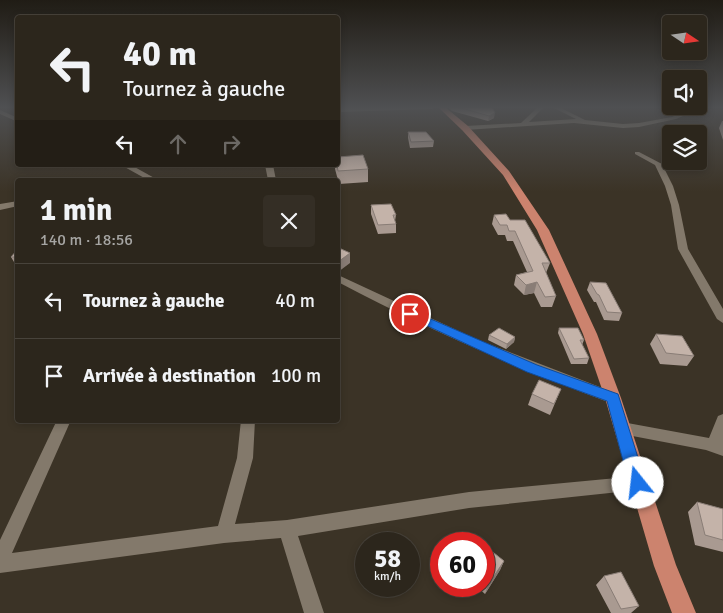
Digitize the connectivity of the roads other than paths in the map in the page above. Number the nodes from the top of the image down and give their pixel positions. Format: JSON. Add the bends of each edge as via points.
{"nodes":[{"id":1,"x":472,"y":136,"type":"edge"},
{"id":2,"x":637,"y":153,"type":"dead end"},
{"id":3,"x":128,"y":167,"type":"edge"},
{"id":4,"x":150,"y":178,"type":"edge"},
{"id":5,"x":15,"y":204,"type":"edge"},
{"id":6,"x":0,"y":207,"type":"edge"},
{"id":7,"x":340,"y":279,"type":"edge"},
{"id":8,"x":723,"y":318,"type":"edge"},
{"id":9,"x":613,"y":398,"type":"junction"},
{"id":10,"x":723,"y":420,"type":"edge"},
{"id":11,"x":63,"y":423,"type":"edge"},
{"id":12,"x":248,"y":423,"type":"edge"},
{"id":13,"x":622,"y":428,"type":"junction"},
{"id":14,"x":718,"y":447,"type":"edge"},
{"id":15,"x":638,"y":483,"type":"junction"},
{"id":16,"x":287,"y":529,"type":"junction"},
{"id":17,"x":224,"y":534,"type":"junction"},
{"id":18,"x":0,"y":560,"type":"edge"},
{"id":19,"x":0,"y":564,"type":"edge"},
{"id":20,"x":314,"y":613,"type":"edge"},
{"id":21,"x":684,"y":613,"type":"edge"}],
"edges":[{"from":1,"to":9,"type":"main road","via":[[506,173],[543,230],[590,334]]},
{"from":2,"to":8,"type":"street","via":[[658,164],[675,205],[683,249]]},
{"from":3,"to":4,"type":"street"},
{"from":5,"to":6,"type":"street"},
{"from":7,"to":9,"type":"street","via":[[532,369]]},
{"from":9,"to":13,"type":"main road"},
{"from":10,"to":14,"type":"street"},
{"from":11,"to":18,"type":"street"},
{"from":12,"to":17,"type":"street","via":[[245,458]]},
{"from":13,"to":14,"type":"street"},
{"from":13,"to":15,"type":"main road"},
{"from":15,"to":16,"type":"street","via":[[470,500]]},
{"from":15,"to":21,"type":"main road"},
{"from":16,"to":17,"type":"street"},
{"from":16,"to":20,"type":"street"},
{"from":17,"to":19,"type":"street"}]}
